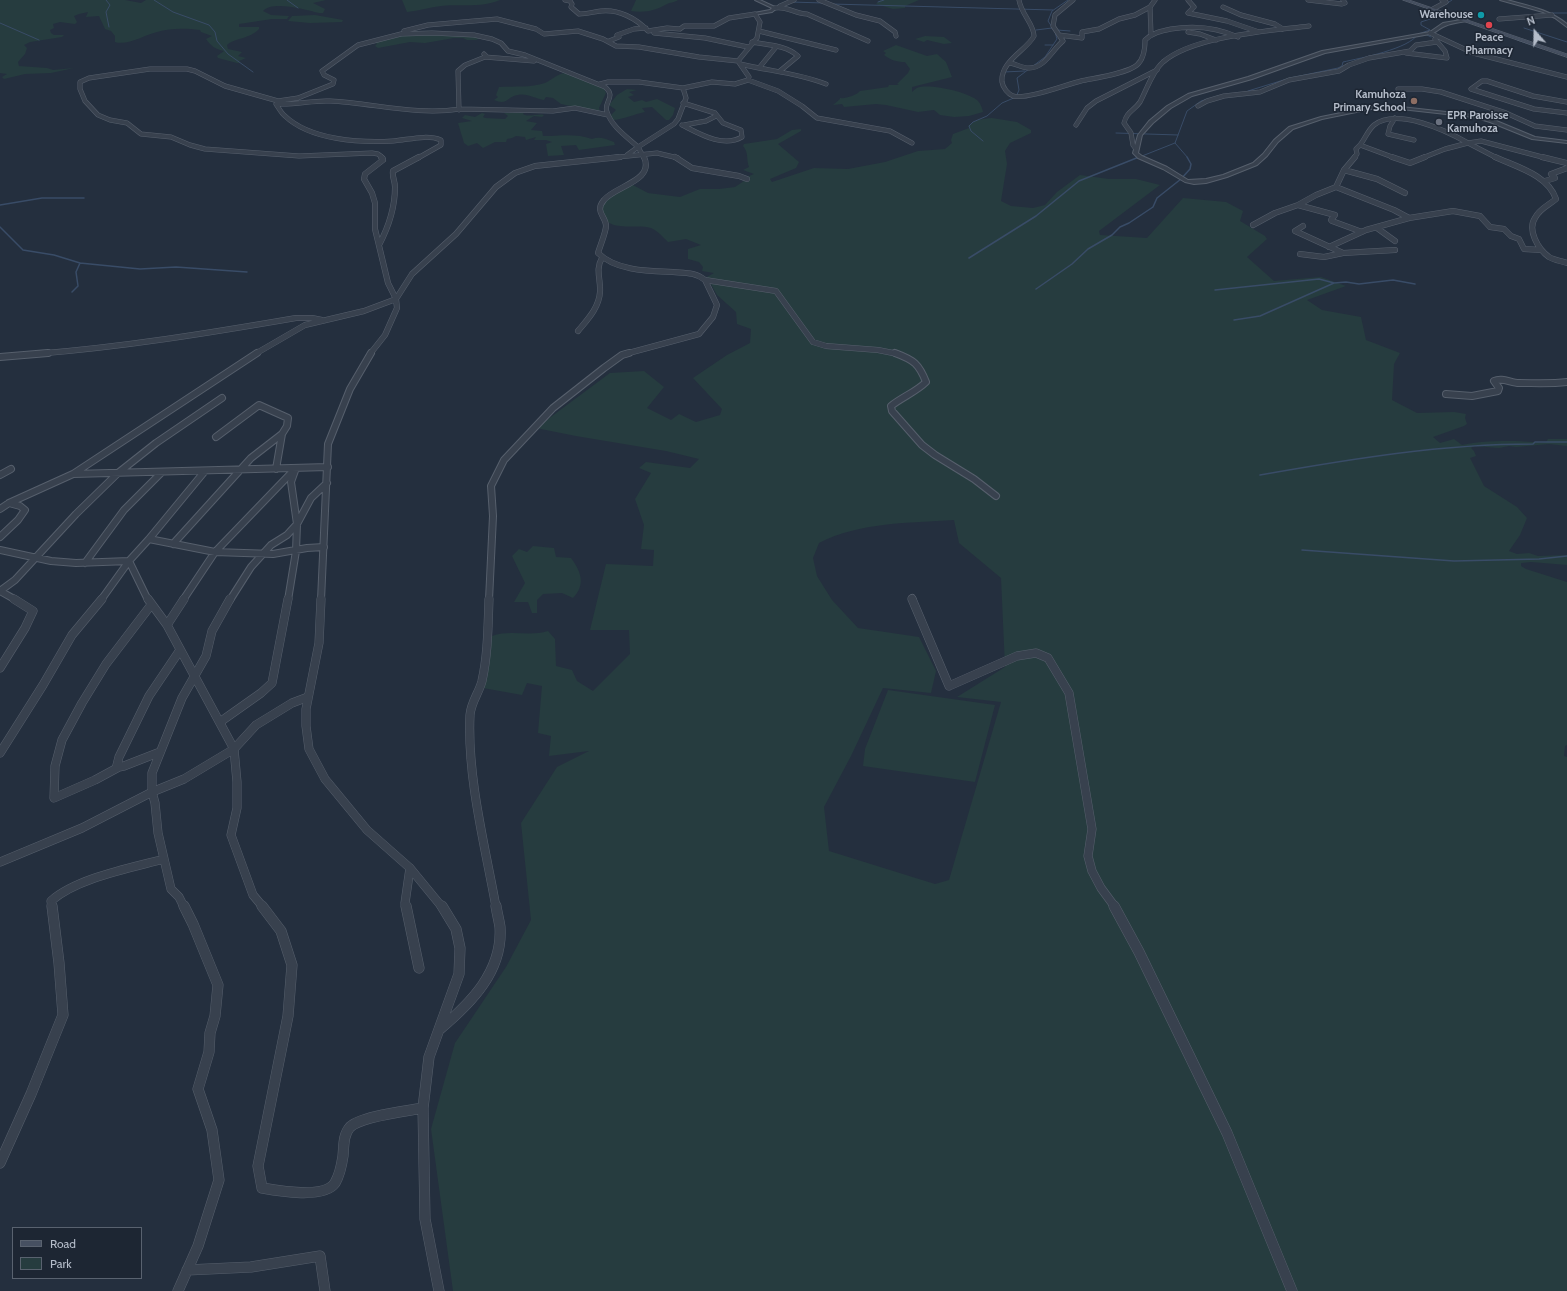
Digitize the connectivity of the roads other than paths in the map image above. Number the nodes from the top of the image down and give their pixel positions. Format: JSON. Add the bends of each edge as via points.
{"nodes":[{"id":1,"x":565,"y":0,"type":"edge"},
{"id":2,"x":757,"y":0,"type":"edge"},
{"id":3,"x":794,"y":0,"type":"edge"},
{"id":4,"x":819,"y":0,"type":"edge"},
{"id":5,"x":1019,"y":0,"type":"edge"},
{"id":6,"x":1073,"y":0,"type":"edge"},
{"id":7,"x":1155,"y":0,"type":"edge"},
{"id":8,"x":1188,"y":0,"type":"edge"},
{"id":9,"x":1308,"y":0,"type":"edge"},
{"id":10,"x":1343,"y":0,"type":"edge"},
{"id":11,"x":1405,"y":0,"type":"edge"},
{"id":12,"x":1442,"y":0,"type":"edge"},
{"id":13,"x":1502,"y":0,"type":"edge"},
{"id":14,"x":777,"y":7,"type":"junction"},
{"id":15,"x":1150,"y":7,"type":"junction"},
{"id":16,"x":1223,"y":7,"type":"dead end"},
{"id":17,"x":1433,"y":9,"type":"junction"},
{"id":18,"x":1549,"y":10,"type":"dead end"},
{"id":19,"x":1544,"y":12,"type":"junction"},
{"id":20,"x":755,"y":14,"type":"junction"},
{"id":21,"x":1552,"y":15,"type":"junction"},
{"id":22,"x":1500,"y":19,"type":"dead end"},
{"id":23,"x":1467,"y":20,"type":"junction"},
{"id":24,"x":1309,"y":26,"type":"dead end"},
{"id":25,"x":1567,"y":26,"type":"edge"},
{"id":26,"x":646,"y":28,"type":"junction"},
{"id":27,"x":1283,"y":29,"type":"junction"},
{"id":28,"x":759,"y":31,"type":"junction"},
{"id":29,"x":1188,"y":32,"type":"dead end"},
{"id":30,"x":1259,"y":32,"type":"junction"},
{"id":31,"x":401,"y":34,"type":"junction"},
{"id":32,"x":654,"y":34,"type":"dead end"},
{"id":33,"x":1151,"y":34,"type":"junction"},
{"id":34,"x":1423,"y":34,"type":"junction"},
{"id":35,"x":1059,"y":35,"type":"junction"},
{"id":36,"x":896,"y":36,"type":"dead end"},
{"id":37,"x":1436,"y":36,"type":"junction"},
{"id":38,"x":1238,"y":37,"type":"junction"},
{"id":39,"x":1216,"y":40,"type":"junction"},
{"id":40,"x":609,"y":41,"type":"junction"},
{"id":41,"x":868,"y":41,"type":"dead end"},
{"id":42,"x":752,"y":42,"type":"junction"},
{"id":43,"x":1437,"y":42,"type":"junction"},
{"id":44,"x":748,"y":47,"type":"junction"},
{"id":45,"x":776,"y":47,"type":"junction"},
{"id":46,"x":836,"y":50,"type":"dead end"},
{"id":47,"x":1404,"y":52,"type":"junction"},
{"id":48,"x":1567,"y":56,"type":"edge"},
{"id":49,"x":542,"y":62,"type":"junction"},
{"id":50,"x":739,"y":62,"type":"junction"},
{"id":51,"x":1010,"y":63,"type":"junction"},
{"id":52,"x":759,"y":68,"type":"junction"},
{"id":53,"x":1157,"y":70,"type":"junction"},
{"id":54,"x":780,"y":71,"type":"junction"},
{"id":55,"x":1567,"y":77,"type":"edge"},
{"id":56,"x":748,"y":80,"type":"junction"},
{"id":57,"x":600,"y":84,"type":"junction"},
{"id":58,"x":826,"y":84,"type":"dead end"},
{"id":59,"x":683,"y":88,"type":"junction"},
{"id":60,"x":1398,"y":89,"type":"dead end"},
{"id":61,"x":1547,"y":99,"type":"junction"},
{"id":62,"x":277,"y":102,"type":"junction"},
{"id":63,"x":1567,"y":102,"type":"edge"},
{"id":64,"x":683,"y":103,"type":"junction"},
{"id":65,"x":1198,"y":106,"type":"dead end"},
{"id":66,"x":1401,"y":108,"type":"junction"},
{"id":67,"x":459,"y":110,"type":"junction"},
{"id":68,"x":1540,"y":110,"type":"junction"},
{"id":69,"x":1567,"y":113,"type":"edge"},
{"id":70,"x":608,"y":115,"type":"junction"},
{"id":71,"x":716,"y":116,"type":"junction"},
{"id":72,"x":1396,"y":118,"type":"junction"},
{"id":73,"x":674,"y":124,"type":"junction"},
{"id":74,"x":682,"y":125,"type":"junction"},
{"id":75,"x":1076,"y":125,"type":"dead end"},
{"id":76,"x":1567,"y":130,"type":"edge"},
{"id":77,"x":1414,"y":140,"type":"dead end"},
{"id":78,"x":1567,"y":142,"type":"edge"},
{"id":79,"x":912,"y":143,"type":"dead end"},
{"id":80,"x":1469,"y":143,"type":"junction"},
{"id":81,"x":1360,"y":145,"type":"junction"},
{"id":82,"x":638,"y":147,"type":"junction"},
{"id":83,"x":1136,"y":149,"type":"junction"},
{"id":84,"x":642,"y":154,"type":"junction"},
{"id":85,"x":627,"y":156,"type":"junction"},
{"id":86,"x":1567,"y":162,"type":"edge"},
{"id":87,"x":1567,"y":168,"type":"edge"},
{"id":88,"x":1344,"y":170,"type":"junction"},
{"id":89,"x":747,"y":179,"type":"dead end"},
{"id":90,"x":1545,"y":181,"type":"junction"},
{"id":91,"x":1336,"y":187,"type":"junction"},
{"id":92,"x":1405,"y":193,"type":"dead end"},
{"id":93,"x":1298,"y":205,"type":"junction"},
{"id":94,"x":1409,"y":218,"type":"junction"},
{"id":95,"x":1253,"y":225,"type":"dead end"},
{"id":96,"x":1303,"y":226,"type":"dead end"},
{"id":97,"x":1377,"y":228,"type":"junction"},
{"id":98,"x":1362,"y":232,"type":"junction"},
{"id":99,"x":1395,"y":242,"type":"dead end"},
{"id":100,"x":379,"y":245,"type":"junction"},
{"id":101,"x":1329,"y":247,"type":"junction"},
{"id":102,"x":1395,"y":250,"type":"dead end"},
{"id":103,"x":1541,"y":250,"type":"junction"},
{"id":104,"x":1343,"y":253,"type":"junction"},
{"id":105,"x":1300,"y":254,"type":"dead end"},
{"id":106,"x":602,"y":258,"type":"junction"},
{"id":107,"x":1567,"y":263,"type":"edge"},
{"id":108,"x":705,"y":280,"type":"junction"},
{"id":109,"x":396,"y":299,"type":"junction"},
{"id":110,"x":324,"y":320,"type":"junction"},
{"id":111,"x":578,"y":331,"type":"dead end"},
{"id":112,"x":0,"y":357,"type":"edge"},
{"id":113,"x":1567,"y":382,"type":"edge"},
{"id":114,"x":1446,"y":394,"type":"dead end"},
{"id":115,"x":222,"y":398,"type":"dead end"},
{"id":116,"x":282,"y":434,"type":"junction"},
{"id":117,"x":216,"y":437,"type":"dead end"},
{"id":118,"x":328,"y":467,"type":"junction"},
{"id":119,"x":296,"y":468,"type":"junction"},
{"id":120,"x":11,"y":469,"type":"dead end"},
{"id":121,"x":276,"y":469,"type":"junction"},
{"id":122,"x":242,"y":470,"type":"junction"},
{"id":123,"x":205,"y":471,"type":"junction"},
{"id":124,"x":162,"y":472,"type":"junction"},
{"id":125,"x":118,"y":473,"type":"junction"},
{"id":126,"x":73,"y":474,"type":"junction"},
{"id":127,"x":0,"y":475,"type":"edge"},
{"id":128,"x":328,"y":482,"type":"junction"},
{"id":129,"x":996,"y":496,"type":"dead end"},
{"id":130,"x":9,"y":502,"type":"junction"},
{"id":131,"x":0,"y":509,"type":"edge"},
{"id":132,"x":297,"y":524,"type":"junction"},
{"id":133,"x":0,"y":537,"type":"edge"},
{"id":134,"x":149,"y":539,"type":"junction"},
{"id":135,"x":173,"y":544,"type":"junction"},
{"id":136,"x":324,"y":546,"type":"junction"},
{"id":137,"x":0,"y":550,"type":"edge"},
{"id":138,"x":296,"y":550,"type":"junction"},
{"id":139,"x":215,"y":552,"type":"junction"},
{"id":140,"x":264,"y":553,"type":"junction"},
{"id":141,"x":34,"y":559,"type":"junction"},
{"id":142,"x":129,"y":561,"type":"junction"},
{"id":143,"x":85,"y":562,"type":"junction"},
{"id":144,"x":0,"y":591,"type":"edge"},
{"id":145,"x":912,"y":598,"type":"dead end"},
{"id":146,"x":151,"y":605,"type":"junction"},
{"id":147,"x":167,"y":625,"type":"junction"},
{"id":148,"x":180,"y":650,"type":"junction"},
{"id":149,"x":0,"y":668,"type":"edge"},
{"id":150,"x":194,"y":677,"type":"junction"},
{"id":151,"x":308,"y":697,"type":"junction"},
{"id":152,"x":220,"y":722,"type":"junction"},
{"id":153,"x":234,"y":749,"type":"junction"},
{"id":154,"x":160,"y":752,"type":"junction"},
{"id":155,"x":0,"y":753,"type":"edge"},
{"id":156,"x":120,"y":767,"type":"junction"},
{"id":157,"x":152,"y":792,"type":"junction"},
{"id":158,"x":164,"y":859,"type":"junction"},
{"id":159,"x":0,"y":862,"type":"edge"},
{"id":160,"x":410,"y":868,"type":"junction"},
{"id":161,"x":419,"y":968,"type":"dead end"},
{"id":162,"x":439,"y":1029,"type":"junction"},
{"id":163,"x":423,"y":1108,"type":"junction"},
{"id":164,"x":0,"y":1163,"type":"edge"},
{"id":165,"x":187,"y":1270,"type":"junction"},
{"id":166,"x":178,"y":1291,"type":"edge"},
{"id":167,"x":325,"y":1291,"type":"edge"},
{"id":168,"x":439,"y":1291,"type":"edge"},
{"id":169,"x":1292,"y":1291,"type":"edge"}],
"edges":[{"from":1,"to":26,"type":"street","via":[[570,2],[571,8],[579,14],[610,11],[629,17]]},
{"from":2,"to":14,"type":"street"},
{"from":3,"to":14,"type":"street"},
{"from":4,"to":36,"type":"street","via":[[856,15],[880,21],[895,32]]},
{"from":5,"to":51,"type":"street","via":[[1024,19],[1032,27],[1034,36]]},
{"from":6,"to":35,"type":"street","via":[[1061,8],[1053,19],[1053,26]]},
{"from":7,"to":15,"type":"street"},
{"from":8,"to":30,"type":"street","via":[[1194,7],[1188,13],[1226,21]]},
{"from":9,"to":10,"type":"street","via":[[1342,4],[1345,3]]},
{"from":11,"to":17,"type":"main road"},
{"from":12,"to":17,"type":"street","via":[[1446,2]]},
{"from":13,"to":19,"type":"street"},
{"from":14,"to":20,"type":"street"},
{"from":14,"to":41,"type":"street","via":[[812,16]]},
{"from":15,"to":33,"type":"street"},
{"from":15,"to":35,"type":"street","via":[[1099,29],[1082,32],[1082,38]]},
{"from":16,"to":27,"type":"street"},
{"from":17,"to":23,"type":"main road"},
{"from":18,"to":19,"type":"street"},
{"from":19,"to":21,"type":"street"},
{"from":20,"to":26,"type":"street","via":[[729,18],[708,30],[668,28],[648,31]]},
{"from":20,"to":28,"type":"street","via":[[760,22]]},
{"from":21,"to":22,"type":"street"},
{"from":21,"to":25,"type":"street"},
{"from":23,"to":34,"type":"street","via":[[1441,25],[1434,32]]},
{"from":23,"to":48,"type":"main road"},
{"from":24,"to":27,"type":"street"},
{"from":26,"to":40,"type":"street","via":[[634,29]]},
{"from":27,"to":30,"type":"street"},
{"from":28,"to":42,"type":"street","via":[[757,38]]},
{"from":28,"to":46,"type":"street"},
{"from":29,"to":39,"type":"street"},
{"from":30,"to":38,"type":"street"},
{"from":31,"to":40,"type":"street","via":[[406,30],[428,25],[497,19],[536,29],[544,34],[578,31]]},
{"from":31,"to":49,"type":"street","via":[[432,33],[482,37],[498,41],[508,51]]},
{"from":31,"to":62,"type":"street","via":[[353,47],[322,71],[334,80],[333,84],[302,97]]},
{"from":32,"to":44,"type":"street","via":[[705,38]]},
{"from":33,"to":38,"type":"street","via":[[1196,25],[1223,30]]},
{"from":33,"to":51,"type":"street","via":[[1144,43],[1145,52],[1137,65],[1113,74],[1036,94],[1016,96],[1004,89],[1002,73]]},
{"from":34,"to":37,"type":"street"},
{"from":34,"to":83,"type":"street","via":[[1324,52],[1250,78],[1190,95],[1169,107],[1140,134]]},
{"from":35,"to":51,"type":"street","via":[[1063,41],[1040,63],[1030,68]]},
{"from":37,"to":43,"type":"street"},
{"from":37,"to":55,"type":"street","via":[[1477,54]]},
{"from":38,"to":39,"type":"street"},
{"from":39,"to":53,"type":"street","via":[[1178,52],[1162,63]]},
{"from":40,"to":50,"type":"street","via":[[616,46]]},
{"from":42,"to":44,"type":"street"},
{"from":42,"to":45,"type":"street"},
{"from":43,"to":47,"type":"street","via":[[1416,46],[1413,50]]},
{"from":43,"to":47,"type":"street","via":[[1445,51],[1447,58]]},
{"from":44,"to":50,"type":"street"},
{"from":45,"to":52,"type":"street"},
{"from":45,"to":54,"type":"street","via":[[789,50],[798,56]]},
{"from":47,"to":65,"type":"street","via":[[1363,60],[1339,71],[1289,80],[1260,92],[1224,96]]},
{"from":49,"to":57,"type":"street"},
{"from":49,"to":67,"type":"street","via":[[484,56],[465,65],[458,71]]},
{"from":50,"to":52,"type":"street"},
{"from":50,"to":56,"type":"street","via":[[749,77]]},
{"from":52,"to":54,"type":"street"},
{"from":53,"to":75,"type":"street","via":[[1096,101],[1087,108]]},
{"from":53,"to":83,"type":"street","via":[[1139,103],[1126,115],[1124,123]]},
{"from":54,"to":58,"type":"street"},
{"from":56,"to":59,"type":"street","via":[[740,83],[712,82]]},
{"from":56,"to":79,"type":"street","via":[[781,93],[818,118],[890,130]]},
{"from":57,"to":59,"type":"street","via":[[639,82]]},
{"from":57,"to":70,"type":"street","via":[[611,93],[606,110]]},
{"from":59,"to":64,"type":"street","via":[[686,95]]},
{"from":60,"to":76,"type":"street","via":[[1441,92],[1506,113],[1535,126]]},
{"from":61,"to":63,"type":"street"},
{"from":61,"to":68,"type":"street"},
{"from":61,"to":68,"type":"street","via":[[1523,94],[1487,81],[1482,81],[1471,89]]},
{"from":62,"to":67,"type":"street","via":[[295,104],[329,100],[419,110]]},
{"from":62,"to":100,"type":"street","via":[[279,110],[300,127],[330,137],[384,141],[429,138],[441,140],[441,145],[393,171],[394,202]]},
{"from":62,"to":100,"type":"street","via":[[225,86],[187,69],[150,69],[89,78],[80,82],[81,95],[89,106],[102,117],[128,123],[141,134],[171,137],[200,147],[228,151],[299,156],[381,155],[383,160],[364,177],[375,203],[375,229]]},
{"from":64,"to":71,"type":"street","via":[[711,111]]},
{"from":64,"to":73,"type":"street","via":[[682,111]]},
{"from":66,"to":72,"type":"street"},
{"from":66,"to":78,"type":"street","via":[[1473,116],[1534,138]]},
{"from":66,"to":83,"type":"street","via":[[1370,108],[1302,123],[1285,132],[1255,164],[1206,181],[1187,181],[1138,156],[1135,153]]},
{"from":67,"to":70,"type":"street","via":[[553,112],[576,108]]},
{"from":68,"to":69,"type":"street"},
{"from":70,"to":82,"type":"street"},
{"from":71,"to":74,"type":"street","via":[[706,121]]},
{"from":71,"to":74,"type":"street","via":[[723,123],[741,130],[742,137],[725,142]]},
{"from":72,"to":77,"type":"street","via":[[1388,134]]},
{"from":72,"to":80,"type":"street","via":[[1429,126]]},
{"from":72,"to":81,"type":"street","via":[[1371,127]]},
{"from":73,"to":74,"type":"street"},
{"from":73,"to":82,"type":"street"},
{"from":80,"to":81,"type":"street","via":[[1440,150],[1410,163]]},
{"from":80,"to":86,"type":"street","via":[[1483,141]]},
{"from":80,"to":90,"type":"street"},
{"from":81,"to":88,"type":"street","via":[[1356,149],[1357,154]]},
{"from":82,"to":84,"type":"street"},
{"from":82,"to":85,"type":"street"},
{"from":84,"to":85,"type":"street"},
{"from":84,"to":89,"type":"street","via":[[657,152],[673,156],[699,170]]},
{"from":84,"to":106,"type":"street","via":[[646,164],[639,178],[612,192],[601,202],[599,211],[606,226],[598,253]]},
{"from":85,"to":109,"type":"street","via":[[535,166],[506,178],[456,234],[412,274]]},
{"from":87,"to":90,"type":"street","via":[[1551,174],[1555,178]]},
{"from":88,"to":91,"type":"street"},
{"from":88,"to":92,"type":"street","via":[[1377,179]]},
{"from":90,"to":103,"type":"street","via":[[1553,190],[1556,199],[1542,208],[1532,222],[1534,236]]},
{"from":91,"to":93,"type":"street"},
{"from":91,"to":94,"type":"street"},
{"from":93,"to":95,"type":"street","via":[[1275,213]]},
{"from":93,"to":98,"type":"street","via":[[1335,215],[1332,221]]},
{"from":94,"to":97,"type":"street"},
{"from":94,"to":103,"type":"street","via":[[1453,211],[1480,216],[1490,227],[1504,229],[1517,238],[1524,249]]},
{"from":96,"to":101,"type":"street","via":[[1295,231]]},
{"from":97,"to":98,"type":"street"},
{"from":97,"to":99,"type":"street"},
{"from":98,"to":101,"type":"street"},
{"from":100,"to":109,"type":"street","via":[[388,283]]},
{"from":101,"to":104,"type":"street"},
{"from":102,"to":104,"type":"street"},
{"from":103,"to":107,"type":"street","via":[[1552,258]]},
{"from":104,"to":105,"type":"street","via":[[1324,257]]},
{"from":106,"to":108,"type":"street","via":[[628,267],[697,274]]},
{"from":106,"to":111,"type":"street","via":[[598,266],[600,294],[592,314]]},
{"from":108,"to":129,"type":"street","via":[[776,291],[810,340],[819,345],[900,354],[914,362],[925,376],[926,382],[896,401],[891,406],[892,411],[935,455]]},
{"from":108,"to":162,"type":"street","via":[[717,305],[714,316],[699,334],[622,355],[554,408],[504,460],[491,486],[493,516],[487,648],[482,682],[470,713],[472,771],[500,928],[498,952],[482,988],[468,1006]]},
{"from":109,"to":110,"type":"street","via":[[364,311]]},
{"from":109,"to":118,"type":"street","via":[[397,308],[385,335],[370,354],[350,389],[328,444]]},
{"from":110,"to":112,"type":"street","via":[[296,318],[168,340]]},
{"from":110,"to":126,"type":"street","via":[[305,325],[263,349]]},
{"from":113,"to":114,"type":"street","via":[[1517,383],[1498,379],[1494,381],[1499,388],[1498,391],[1492,393],[1465,396]]},
{"from":115,"to":125,"type":"street","via":[[148,448]]},
{"from":116,"to":117,"type":"street","via":[[288,418],[259,405]]},
{"from":116,"to":121,"type":"street"},
{"from":116,"to":122,"type":"street","via":[[251,458]]},
{"from":118,"to":119,"type":"street"},
{"from":118,"to":128,"type":"street"},
{"from":119,"to":121,"type":"street"},
{"from":119,"to":132,"type":"street","via":[[291,482]]},
{"from":119,"to":139,"type":"street"},
{"from":120,"to":127,"type":"street"},
{"from":121,"to":122,"type":"street"},
{"from":122,"to":123,"type":"street"},
{"from":122,"to":135,"type":"street"},
{"from":123,"to":124,"type":"street"},
{"from":123,"to":134,"type":"street"},
{"from":124,"to":125,"type":"street"},
{"from":124,"to":143,"type":"street","via":[[124,510]]},
{"from":125,"to":126,"type":"street"},
{"from":125,"to":141,"type":"street"},
{"from":126,"to":130,"type":"street"},
{"from":128,"to":132,"type":"street","via":[[311,498]]},
{"from":128,"to":136,"type":"street"},
{"from":130,"to":131,"type":"street"},
{"from":130,"to":133,"type":"street","via":[[24,510],[18,520]]},
{"from":132,"to":138,"type":"street"},
{"from":132,"to":140,"type":"street"},
{"from":134,"to":135,"type":"street"},
{"from":134,"to":142,"type":"street"},
{"from":135,"to":139,"type":"street"},
{"from":136,"to":138,"type":"street"},
{"from":136,"to":151,"type":"street","via":[[319,643]]},
{"from":137,"to":141,"type":"street"},
{"from":138,"to":140,"type":"street"},
{"from":138,"to":152,"type":"street","via":[[272,682],[261,693]]},
{"from":139,"to":140,"type":"street"},
{"from":139,"to":147,"type":"street"},
{"from":140,"to":150,"type":"street","via":[[241,579],[217,621],[206,656]]},
{"from":141,"to":143,"type":"street"},
{"from":141,"to":144,"type":"street","via":[[20,576]]},
{"from":142,"to":143,"type":"street"},
{"from":142,"to":146,"type":"street"},
{"from":142,"to":155,"type":"street","via":[[110,589],[72,635]]},
{"from":144,"to":149,"type":"street","via":[[29,606],[33,611]]},
{"from":145,"to":169,"type":"street","via":[[949,686],[1017,656],[1036,653],[1048,658],[1069,693],[1092,829],[1088,856],[1092,871],[1139,952],[1227,1133]]},
{"from":146,"to":147,"type":"street"},
{"from":146,"to":156,"type":"street","via":[[106,664],[62,740],[55,766],[54,798]]},
{"from":147,"to":148,"type":"street"},
{"from":148,"to":150,"type":"street"},
{"from":148,"to":156,"type":"street","via":[[148,696],[119,757],[117,765]]},
{"from":150,"to":152,"type":"street"},
{"from":150,"to":154,"type":"street"},
{"from":151,"to":153,"type":"street","via":[[292,703],[256,725]]},
{"from":151,"to":160,"type":"street","via":[[306,726],[309,749],[325,780],[367,830]]},
{"from":152,"to":153,"type":"street"},
{"from":153,"to":157,"type":"street","via":[[184,779]]},
{"from":153,"to":163,"type":"street","via":[[237,808],[231,835],[254,895],[280,931],[292,965],[288,1016],[258,1166],[262,1188],[287,1193],[323,1191],[335,1183],[342,1161],[345,1134],[350,1126],[373,1117]]},
{"from":154,"to":156,"type":"street"},
{"from":154,"to":157,"type":"street","via":[[152,773]]},
{"from":157,"to":158,"type":"street"},
{"from":157,"to":159,"type":"street","via":[[82,828]]},
{"from":158,"to":164,"type":"street","via":[[81,884],[60,893],[51,901],[63,1015]]},
{"from":158,"to":165,"type":"street","via":[[171,889],[179,897],[193,924],[218,985],[209,1052],[198,1089],[212,1130],[219,1180],[198,1246]]},
{"from":160,"to":161,"type":"street","via":[[405,903]]},
{"from":160,"to":162,"type":"street","via":[[444,908],[456,929],[460,948],[459,974]]},
{"from":162,"to":163,"type":"street","via":[[429,1057]]},
{"from":163,"to":168,"type":"street","via":[[425,1219]]},
{"from":165,"to":166,"type":"street"},
{"from":165,"to":167,"type":"street","via":[[251,1267],[320,1256]]}]}
